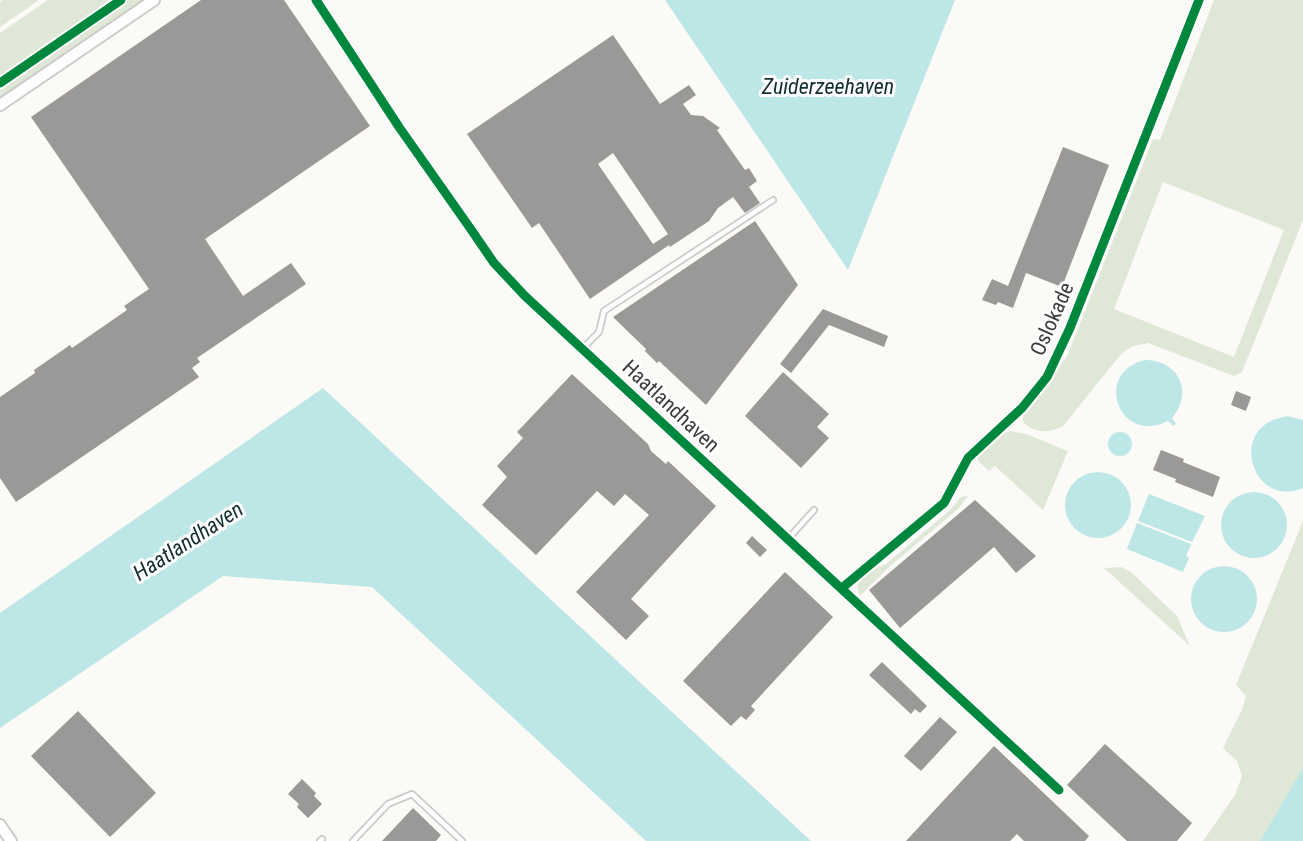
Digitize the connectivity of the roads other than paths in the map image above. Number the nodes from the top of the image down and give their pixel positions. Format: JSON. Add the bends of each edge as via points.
{"nodes":[{"id":1,"x":154,"y":0,"type":"edge"},
{"id":2,"x":316,"y":0,"type":"edge"},
{"id":3,"x":1199,"y":0,"type":"edge"},
{"id":4,"x":0,"y":105,"type":"edge"},
{"id":5,"x":773,"y":200,"type":"dead end"},
{"id":6,"x":582,"y":349,"type":"junction"},
{"id":7,"x":814,"y":510,"type":"dead end"},
{"id":8,"x":788,"y":539,"type":"junction"},
{"id":9,"x":842,"y":588,"type":"junction"},
{"id":10,"x":1059,"y":790,"type":"dead end"},
{"id":11,"x":0,"y":825,"type":"edge"},
{"id":12,"x":11,"y":841,"type":"edge"},
{"id":13,"x":353,"y":841,"type":"edge"},
{"id":14,"x":462,"y":841,"type":"edge"}],
"edges":[{"from":1,"to":4,"type":"street"},
{"from":2,"to":6,"type":"street","name":"Haatlandhaven","via":[[494,263]]},
{"from":3,"to":9,"type":"street","name":"Oslokade","via":[[1070,328],[1047,377],[1022,408],[968,458],[944,503]]},
{"from":5,"to":6,"type":"lane","via":[[604,311],[599,332]]},
{"from":6,"to":8,"type":"street","name":"Haatlandhaven"},
{"from":7,"to":8,"type":"lane"},
{"from":8,"to":9,"type":"street","name":"Haatlandhaven"},
{"from":9,"to":10,"type":"street","name":"Haatlandhaven"},
{"from":11,"to":12,"type":"street"},
{"from":13,"to":14,"type":"lane","via":[[388,804],[412,794]]}]}
